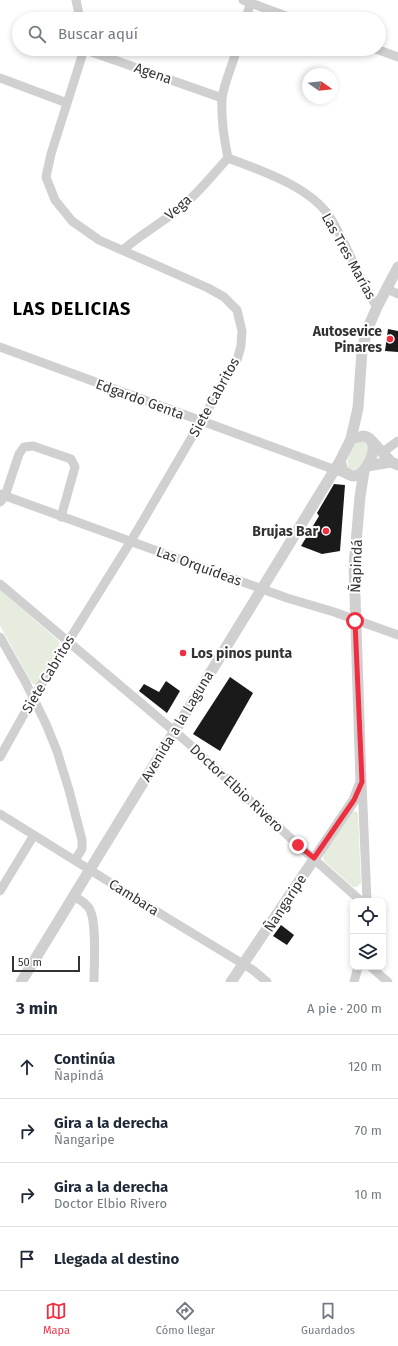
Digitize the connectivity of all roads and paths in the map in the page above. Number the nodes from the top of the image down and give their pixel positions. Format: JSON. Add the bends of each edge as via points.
{"nodes":[{"id":1,"x":76,"y":0,"type":"edge"},
{"id":2,"x":248,"y":1,"type":"edge"},
{"id":3,"x":79,"y":12,"type":"edge"},
{"id":4,"x":247,"y":12,"type":"edge"},
{"id":5,"x":276,"y":12,"type":"edge"},
{"id":6,"x":386,"y":53,"type":"edge"},
{"id":7,"x":82,"y":56,"type":"edge"},
{"id":8,"x":103,"y":56,"type":"edge"},
{"id":9,"x":235,"y":56,"type":"edge"},
{"id":10,"x":398,"y":57,"type":"edge"},
{"id":11,"x":0,"y":78,"type":"edge"},
{"id":12,"x":222,"y":98,"type":"junction"},
{"id":13,"x":67,"y":103,"type":"junction"},
{"id":14,"x":228,"y":158,"type":"junction"},
{"id":15,"x":123,"y":250,"type":"junction"},
{"id":16,"x":398,"y":267,"type":"edge"},
{"id":17,"x":387,"y":289,"type":"junction"},
{"id":18,"x":398,"y":294,"type":"edge"},
{"id":19,"x":377,"y":306,"type":"junction"},
{"id":20,"x":0,"y":347,"type":"edge"},
{"id":21,"x":358,"y":408,"type":"junction"},
{"id":22,"x":201,"y":421,"type":"junction"},
{"id":23,"x":352,"y":439,"type":"junction"},
{"id":24,"x":370,"y":439,"type":"junction"},
{"id":25,"x":398,"y":441,"type":"edge"},
{"id":26,"x":383,"y":452,"type":"junction"},
{"id":27,"x":394,"y":464,"type":"edge"},
{"id":28,"x":337,"y":465,"type":"junction"},
{"id":29,"x":366,"y":469,"type":"junction"},
{"id":30,"x":2,"y":498,"type":"edge"},
{"id":31,"x":61,"y":516,"type":"junction"},
{"id":32,"x":131,"y":541,"type":"junction"},
{"id":33,"x":0,"y":584,"type":"edge"},
{"id":34,"x":262,"y":589,"type":"junction"},
{"id":35,"x":355,"y":621,"type":"junction"},
{"id":36,"x":398,"y":635,"type":"edge"},
{"id":37,"x":0,"y":637,"type":"edge"},
{"id":38,"x":68,"y":641,"type":"junction"},
{"id":39,"x":33,"y":698,"type":"junction"},
{"id":40,"x":174,"y":731,"type":"junction"},
{"id":41,"x":0,"y":757,"type":"edge"},
{"id":42,"x":362,"y":782,"type":"junction"},
{"id":43,"x":0,"y":814,"type":"edge"},
{"id":44,"x":34,"y":835,"type":"junction"},
{"id":45,"x":314,"y":858,"type":"junction"},
{"id":46,"x":75,"y":860,"type":"junction"},
{"id":47,"x":90,"y":870,"type":"junction"},
{"id":48,"x":0,"y":891,"type":"edge"},
{"id":49,"x":74,"y":896,"type":"junction"},
{"id":50,"x":358,"y":898,"type":"edge"},
{"id":51,"x":367,"y":898,"type":"edge"},
{"id":52,"x":243,"y":965,"type":"junction"},
{"id":53,"x":357,"y":970,"type":"edge"},
{"id":54,"x":374,"y":970,"type":"edge"},
{"id":55,"x":21,"y":982,"type":"edge"},
{"id":56,"x":94,"y":982,"type":"edge"},
{"id":57,"x":231,"y":982,"type":"edge"},
{"id":58,"x":267,"y":982,"type":"edge"},
{"id":59,"x":354,"y":982,"type":"edge"},
{"id":60,"x":388,"y":982,"type":"edge"}],
"edges":[{"from":1,"to":3,"type":"street"},
{"from":2,"to":4,"type":"street"},
{"from":2,"to":5,"type":"street"},
{"from":6,"to":10,"type":"street"},
{"from":7,"to":13,"type":"street","name":"Siete Cabritos"},
{"from":8,"to":12,"type":"street","name":"Agena"},
{"from":9,"to":12,"type":"street"},
{"from":11,"to":13,"type":"street"},
{"from":12,"to":14,"type":"street","via":[[224,140]]},
{"from":13,"to":15,"type":"street","name":"Siete Cabritos","via":[[46,177],[55,200],[72,221],[99,240]]},
{"from":14,"to":15,"type":"street","name":"Vega","via":[[182,206]]},
{"from":14,"to":19,"type":"street","name":"Las Tres Marías","via":[[263,171],[315,200],[329,216]]},
{"from":15,"to":22,"type":"street","name":"Siete Cabritos","via":[[208,288],[224,297],[237,310],[242,331],[237,360]]},
{"from":16,"to":17,"type":"street"},
{"from":17,"to":18,"type":"street"},
{"from":17,"to":19,"type":"street"},
{"from":19,"to":21,"type":"street","via":[[362,351]]},
{"from":20,"to":22,"type":"street","name":"Edgardo Genta"},
{"from":21,"to":23,"type":"street"},
{"from":21,"to":24,"type":"street"},
{"from":22,"to":28,"type":"street","name":"Edgardo Genta"},
{"from":22,"to":32,"type":"street","name":"Siete Cabritos"},
{"from":23,"to":24,"type":"street","via":[[359,436]]},
{"from":23,"to":28,"type":"street"},
{"from":24,"to":26,"type":"street"},
{"from":24,"to":29,"type":"street","via":[[373,449]]},
{"from":25,"to":26,"type":"street"},
{"from":26,"to":27,"type":"street"},
{"from":27,"to":29,"type":"street"},
{"from":28,"to":29,"type":"street","via":[[355,476]]},
{"from":28,"to":34,"type":"street","name":"Avenida a la Laguna"},
{"from":29,"to":35,"type":"street","name":"Ñapindá","via":[[360,497],[354,565]]},
{"from":30,"to":31,"type":"street","name":"Las Orquídeas"},
{"from":30,"to":31,"type":"street","via":[[24,447],[33,446],[54,452],[71,459],[75,467]]},
{"from":31,"to":32,"type":"street","name":"Las Orquídeas"},
{"from":32,"to":34,"type":"street","name":"Las Orquídeas"},
{"from":32,"to":38,"type":"street","name":"Siete Cabritos"},
{"from":33,"to":38,"type":"street","name":"Doctor Elbio Rivero"},
{"from":34,"to":35,"type":"street","name":"Las Orquídeas"},
{"from":34,"to":40,"type":"street","name":"Avenida a la Laguna"},
{"from":35,"to":36,"type":"street","name":"Las Orquídeas"},
{"from":35,"to":42,"type":"street","name":"Ñapindá"},
{"from":37,"to":39,"type":"street"},
{"from":38,"to":39,"type":"street","name":"Siete Cabritos"},
{"from":38,"to":40,"type":"street","name":"Doctor Elbio Rivero"},
{"from":39,"to":41,"type":"street","name":"Siete Cabritos"},
{"from":39,"to":46,"type":"street","via":[[57,751],[82,840],[82,849]]},
{"from":40,"to":45,"type":"street","name":"Doctor Elbio Rivero"},
{"from":40,"to":47,"type":"street","name":"Avenida a la Laguna"},
{"from":42,"to":45,"type":"street","name":"Ñangaripe","via":[[354,800]]},
{"from":42,"to":51,"type":"street","name":"Ñapindá"},
{"from":43,"to":44,"type":"street","name":"Cambara"},
{"from":44,"to":46,"type":"street","name":"Cambara"},
{"from":44,"to":48,"type":"street"},
{"from":45,"to":50,"type":"street","name":"Doctor Elbio Rivero"},
{"from":45,"to":52,"type":"street","name":"Ñangaripe"},
{"from":46,"to":47,"type":"street","name":"Cambara"},
{"from":47,"to":49,"type":"street","name":"Avenida a la Laguna"},
{"from":47,"to":52,"type":"street","name":"Cambara"},
{"from":49,"to":55,"type":"street","name":"Avenida a la Laguna"},
{"from":49,"to":56,"type":"street","via":[[86,904],[92,916],[95,948]]},
{"from":52,"to":57,"type":"street","name":"Ñangaripe"},
{"from":52,"to":58,"type":"street","name":"Cambara"},
{"from":53,"to":59,"type":"street"},
{"from":54,"to":60,"type":"street"}]}
